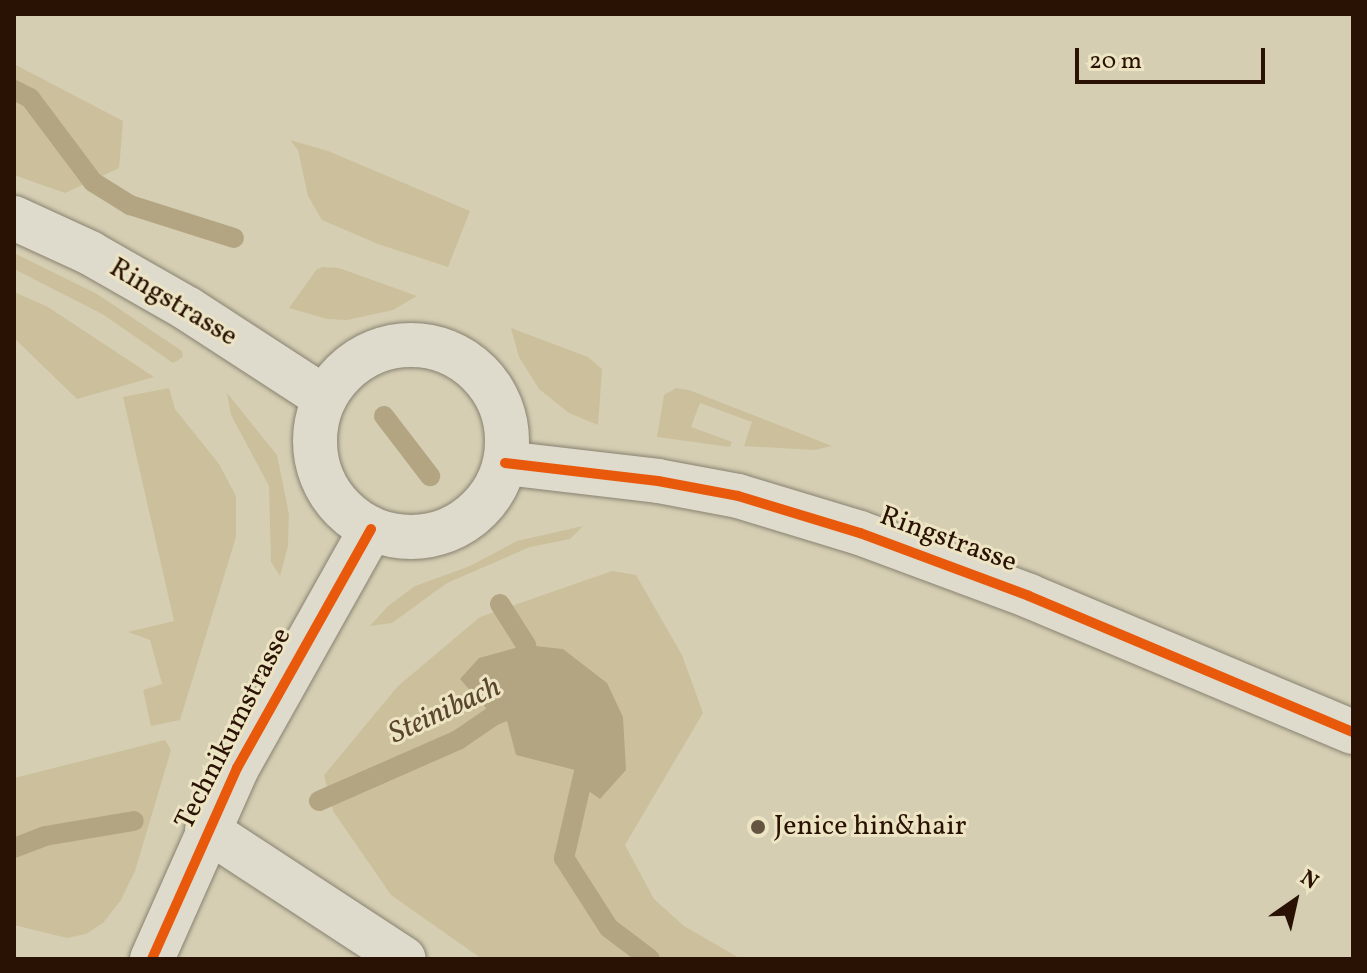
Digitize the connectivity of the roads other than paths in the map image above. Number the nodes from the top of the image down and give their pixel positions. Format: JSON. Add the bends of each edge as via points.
{"nodes":[{"id":1,"x":14,"y":218,"type":"edge"},
{"id":2,"x":325,"y":398,"type":"junction"},
{"id":3,"x":505,"y":463,"type":"junction"},
{"id":4,"x":371,"y":529,"type":"junction"},
{"id":5,"x":1353,"y":732,"type":"edge"},
{"id":6,"x":207,"y":830,"type":"junction"},
{"id":7,"x":152,"y":959,"type":"edge"},
{"id":8,"x":404,"y":959,"type":"edge"}],
"edges":[{"from":1,"to":2,"type":"main road","name":"Ringstrasse","via":[[164,295]]},
{"from":2,"to":3,"type":"main road","via":[[338,378],[375,351],[421,345],[449,354],[465,360],[497,395],[505,417]]},
{"from":2,"to":4,"type":"main road","via":[[315,441],[321,473],[337,501]]},
{"from":3,"to":4,"type":"main road","via":[[483,506],[454,527],[419,537]]},
{"from":3,"to":5,"type":"main road","name":"Ringstrasse","via":[[725,494],[860,533],[1029,596]]},
{"from":4,"to":6,"type":"main road","name":"Technikumstrasse"},
{"from":6,"to":7,"type":"main road","name":"Technikumstrasse"},
{"from":6,"to":8,"type":"main road"}]}
